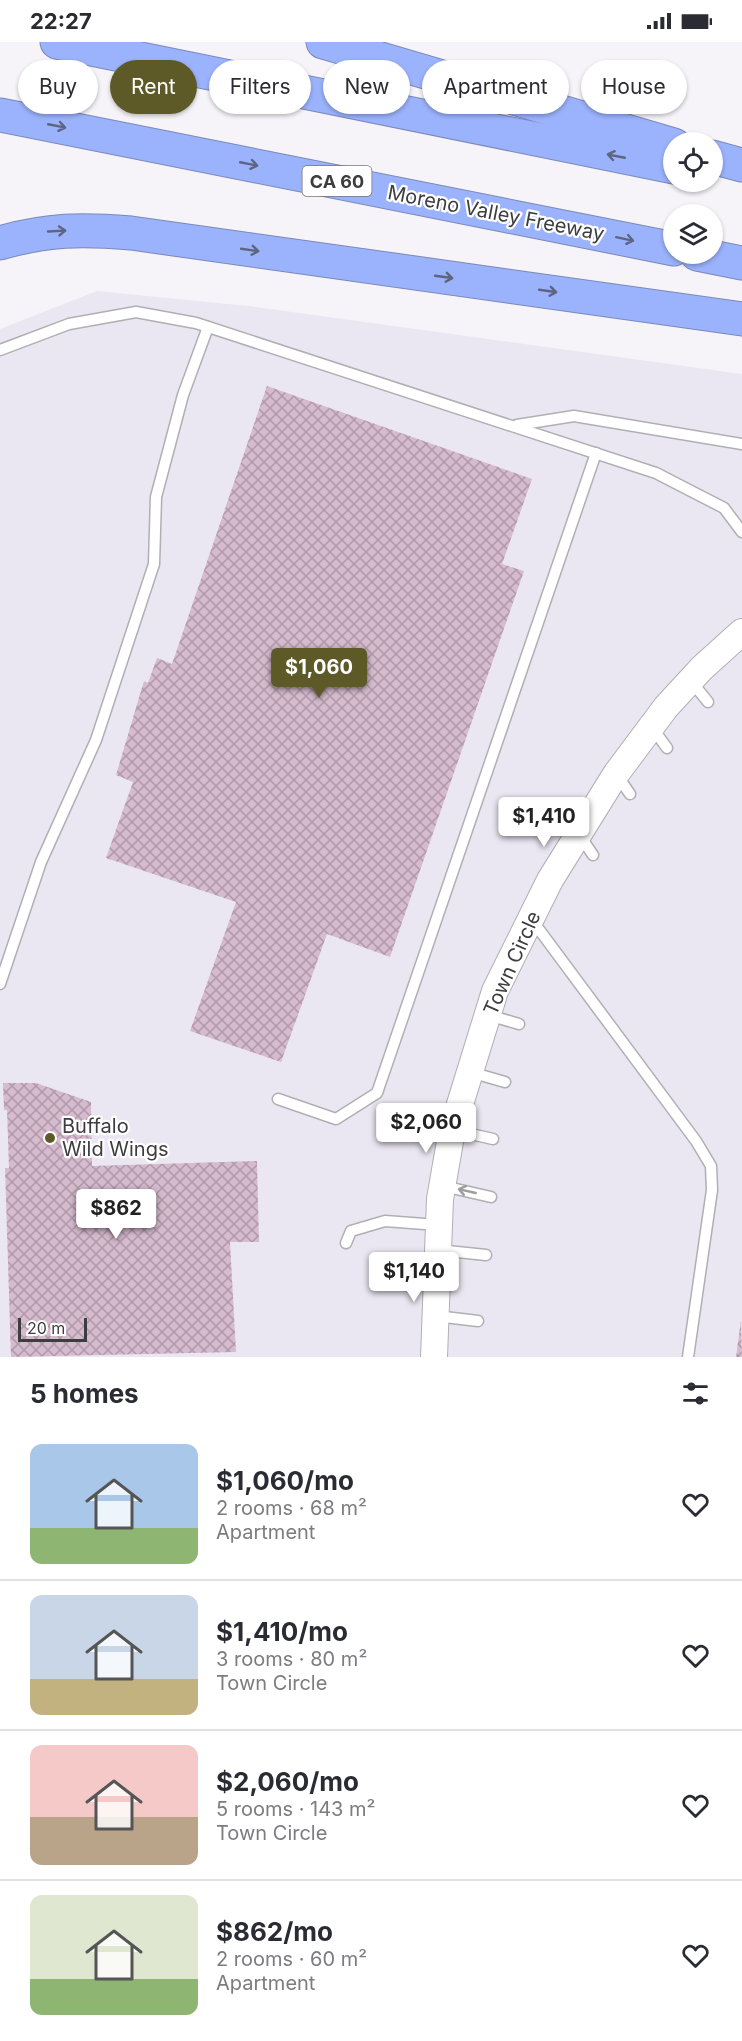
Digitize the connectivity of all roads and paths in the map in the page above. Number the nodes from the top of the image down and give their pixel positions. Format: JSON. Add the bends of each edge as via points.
{"nodes":[{"id":1,"x":57,"y":42,"type":"edge"},
{"id":2,"x":323,"y":42,"type":"edge"},
{"id":3,"x":0,"y":115,"type":"edge"},
{"id":4,"x":663,"y":142,"type":"edge"},
{"id":5,"x":723,"y":160,"type":"edge"},
{"id":6,"x":663,"y":165,"type":"edge"},
{"id":7,"x":742,"y":165,"type":"edge"},
{"id":8,"x":723,"y":177,"type":"edge"},
{"id":9,"x":742,"y":181,"type":"edge"},
{"id":10,"x":0,"y":243,"type":"edge"},
{"id":11,"x":663,"y":247,"type":"edge"},
{"id":12,"x":723,"y":259,"type":"edge"},
{"id":13,"x":742,"y":263,"type":"edge"},
{"id":14,"x":742,"y":319,"type":"edge"},
{"id":15,"x":208,"y":327,"type":"junction"},
{"id":16,"x":0,"y":350,"type":"edge"},
{"id":17,"x":513,"y":426,"type":"junction"},
{"id":18,"x":742,"y":444,"type":"edge"},
{"id":19,"x":596,"y":453,"type":"junction"},
{"id":20,"x":742,"y":532,"type":"edge"},
{"id":21,"x":739,"y":640,"type":"edge"},
{"id":22,"x":690,"y":680,"type":"junction"},
{"id":23,"x":708,"y":702,"type":"dead end"},
{"id":24,"x":651,"y":726,"type":"junction"},
{"id":25,"x":667,"y":748,"type":"dead end"},
{"id":26,"x":578,"y":833,"type":"junction"},
{"id":27,"x":593,"y":855,"type":"dead end"},
{"id":28,"x":531,"y":919,"type":"junction"},
{"id":29,"x":0,"y":984,"type":"edge"},
{"id":30,"x":488,"y":1015,"type":"junction"},
{"id":31,"x":519,"y":1024,"type":"dead end"},
{"id":32,"x":470,"y":1072,"type":"junction"},
{"id":33,"x":505,"y":1082,"type":"dead end"},
{"id":34,"x":278,"y":1099,"type":"dead end"},
{"id":35,"x":452,"y":1130,"type":"junction"},
{"id":36,"x":493,"y":1139,"type":"dead end"},
{"id":37,"x":443,"y":1185,"type":"junction"},
{"id":38,"x":491,"y":1197,"type":"dead end"},
{"id":39,"x":438,"y":1238,"type":"junction"},
{"id":40,"x":346,"y":1244,"type":"dead end"},
{"id":41,"x":486,"y":1255,"type":"dead end"},
{"id":42,"x":436,"y":1316,"type":"junction"},
{"id":43,"x":478,"y":1321,"type":"dead end"},
{"id":44,"x":434,"y":1357,"type":"edge"},
{"id":45,"x":688,"y":1357,"type":"edge"}],
"edges":[{"from":6,"to":1,"type":"highway","one_way":true},
{"from":2,"to":4,"type":"highway"},
{"from":3,"to":11,"type":"highway","name":"Moreno Valley Freeway","number":"CA 60","one_way":true},
{"from":5,"to":7,"type":"highway"},
{"from":8,"to":9,"type":"highway"},
{"from":10,"to":14,"type":"highway","one_way":true,"via":[[38,232],[90,229],[131,233]]},
{"from":12,"to":13,"type":"highway"},
{"from":15,"to":16,"type":"lane","via":[[136,312],[69,324]]},
{"from":15,"to":17,"type":"lane"},
{"from":15,"to":29,"type":"lane","via":[[183,395],[156,497],[154,564],[96,740],[41,862]]},
{"from":17,"to":18,"type":"lane","via":[[574,416]]},
{"from":17,"to":19,"type":"lane"},
{"from":19,"to":20,"type":"lane","via":[[656,472],[724,508]]},
{"from":19,"to":34,"type":"lane","via":[[377,1093],[336,1119]]},
{"from":21,"to":22,"type":"street","name":"Town Circle"},
{"from":22,"to":23,"type":"lane"},
{"from":22,"to":24,"type":"street","name":"Town Circle"},
{"from":24,"to":25,"type":"lane"},
{"from":24,"to":26,"type":"street","name":"Town Circle","via":[[623,784]]},
{"from":26,"to":27,"type":"lane"},
{"from":26,"to":28,"type":"street","name":"Town Circle"},
{"from":28,"to":30,"type":"street","name":"Town Circle","via":[[495,991]]},
{"from":28,"to":45,"type":"lane","via":[[711,1166],[712,1190]]},
{"from":30,"to":31,"type":"lane"},
{"from":30,"to":32,"type":"street","name":"Town Circle"},
{"from":32,"to":33,"type":"lane"},
{"from":32,"to":35,"type":"street","name":"Town Circle"},
{"from":35,"to":36,"type":"lane"},
{"from":35,"to":37,"type":"street","name":"Town Circle"},
{"from":38,"to":37,"type":"lane","one_way":true},
{"from":37,"to":39,"type":"street","name":"Town Circle"},
{"from":39,"to":40,"type":"lane","via":[[385,1221],[351,1231]]},
{"from":39,"to":41,"type":"lane"},
{"from":39,"to":42,"type":"street","name":"Town Circle"},
{"from":42,"to":43,"type":"lane"},
{"from":42,"to":44,"type":"street","name":"Town Circle"}]}
